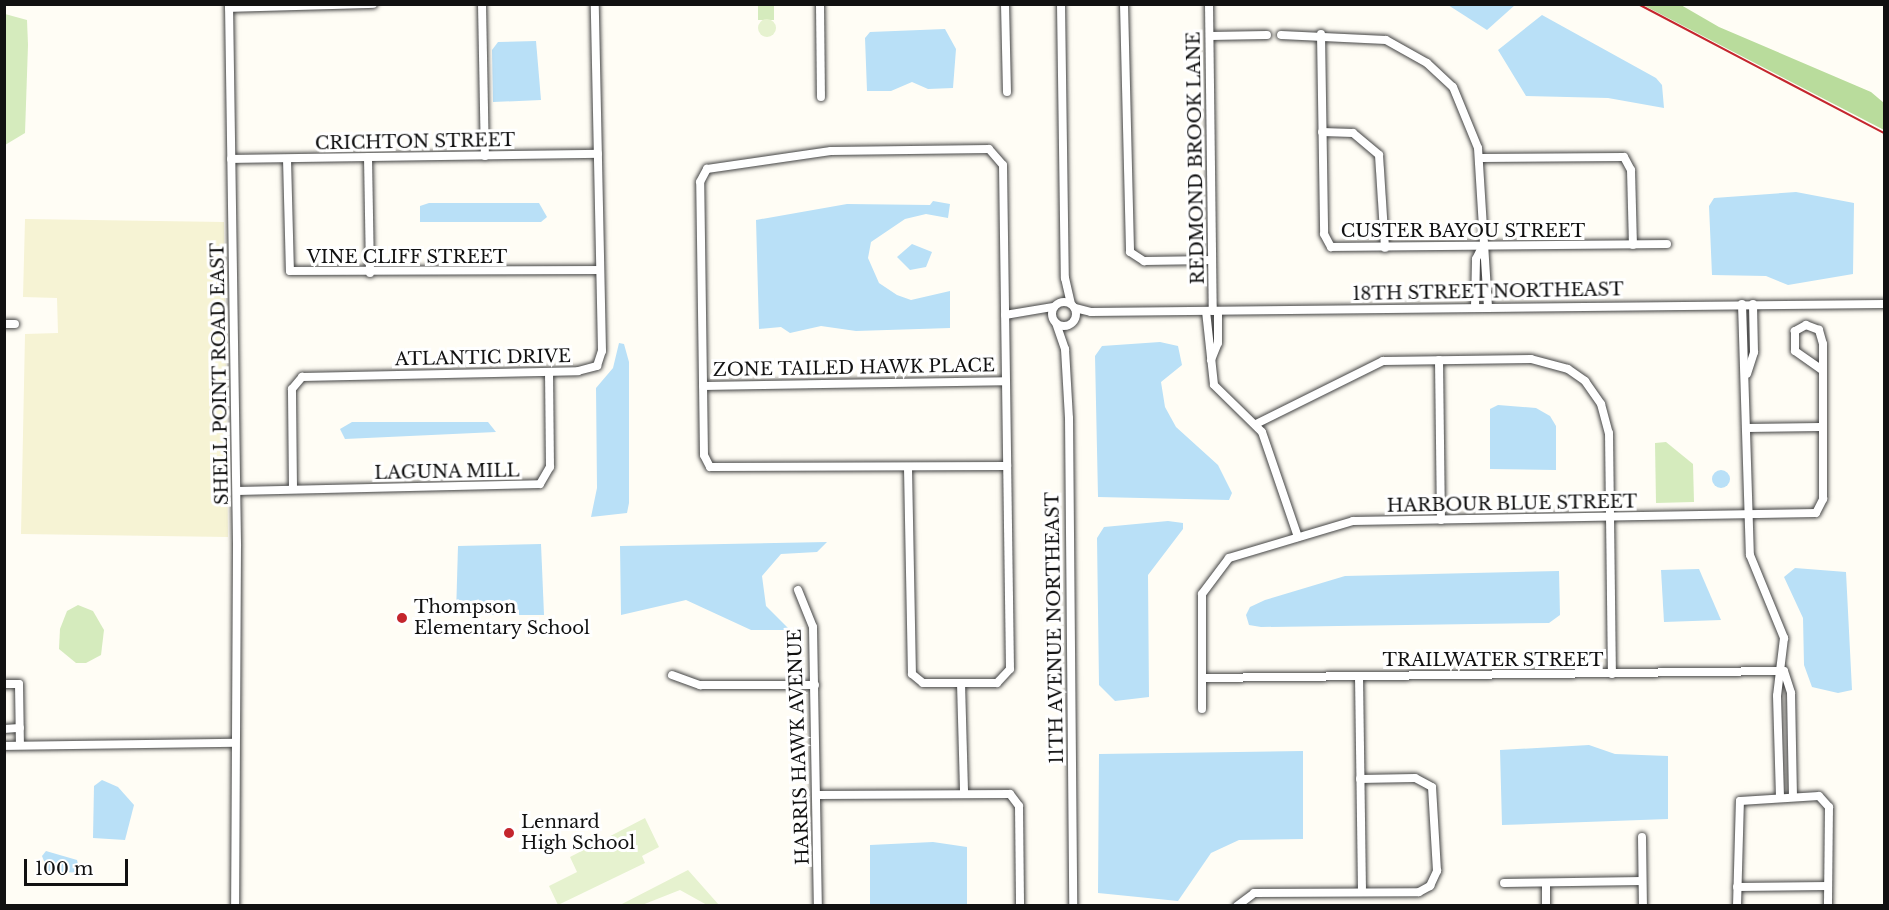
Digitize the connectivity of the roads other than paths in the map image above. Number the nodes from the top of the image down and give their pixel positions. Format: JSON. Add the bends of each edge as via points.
{"nodes":[{"id":1,"x":373,"y":4,"type":"edge"},
{"id":2,"x":482,"y":4,"type":"edge"},
{"id":3,"x":595,"y":4,"type":"edge"},
{"id":4,"x":820,"y":4,"type":"edge"},
{"id":5,"x":1005,"y":4,"type":"edge"},
{"id":6,"x":1061,"y":4,"type":"edge"},
{"id":7,"x":1124,"y":4,"type":"edge"},
{"id":8,"x":1209,"y":4,"type":"edge"},
{"id":9,"x":229,"y":6,"type":"edge"},
{"id":10,"x":1321,"y":34,"type":"junction"},
{"id":11,"x":1267,"y":35,"type":"dead end"},
{"id":12,"x":1281,"y":35,"type":"dead end"},
{"id":13,"x":1210,"y":36,"type":"junction"},
{"id":14,"x":1007,"y":92,"type":"dead end"},
{"id":15,"x":821,"y":97,"type":"dead end"},
{"id":16,"x":1322,"y":132,"type":"junction"},
{"id":17,"x":598,"y":154,"type":"junction"},
{"id":18,"x":484,"y":156,"type":"junction"},
{"id":19,"x":368,"y":157,"type":"junction"},
{"id":20,"x":1480,"y":158,"type":"junction"},
{"id":21,"x":231,"y":159,"type":"junction"},
{"id":22,"x":287,"y":159,"type":"junction"},
{"id":23,"x":1667,"y":244,"type":"dead end"},
{"id":24,"x":1633,"y":245,"type":"junction"},
{"id":25,"x":1482,"y":247,"type":"junction"},
{"id":26,"x":1384,"y":248,"type":"junction"},
{"id":27,"x":1212,"y":260,"type":"junction"},
{"id":28,"x":600,"y":270,"type":"junction"},
{"id":29,"x":370,"y":273,"type":"junction"},
{"id":30,"x":1065,"y":278,"type":"junction"},
{"id":31,"x":1742,"y":304,"type":"junction"},
{"id":32,"x":1753,"y":304,"type":"junction"},
{"id":33,"x":1884,"y":304,"type":"edge"},
{"id":34,"x":1073,"y":305,"type":"junction"},
{"id":35,"x":1055,"y":306,"type":"junction"},
{"id":36,"x":1475,"y":307,"type":"junction"},
{"id":37,"x":1488,"y":307,"type":"junction"},
{"id":38,"x":1212,"y":311,"type":"junction"},
{"id":39,"x":1091,"y":312,"type":"junction"},
{"id":40,"x":1032,"y":314,"type":"junction"},
{"id":41,"x":1005,"y":315,"type":"junction"},
{"id":42,"x":1054,"y":321,"type":"junction"},
{"id":43,"x":1074,"y":321,"type":"junction"},
{"id":44,"x":4,"y":324,"type":"edge"},
{"id":45,"x":15,"y":324,"type":"dead end"},
{"id":46,"x":1206,"y":333,"type":"junction"},
{"id":47,"x":1218,"y":333,"type":"junction"},
{"id":48,"x":1065,"y":350,"type":"junction"},
{"id":49,"x":1211,"y":360,"type":"junction"},
{"id":50,"x":1439,"y":360,"type":"junction"},
{"id":51,"x":1821,"y":369,"type":"junction"},
{"id":52,"x":549,"y":372,"type":"junction"},
{"id":53,"x":1746,"y":375,"type":"junction"},
{"id":54,"x":1006,"y":381,"type":"junction"},
{"id":55,"x":703,"y":386,"type":"junction"},
{"id":56,"x":1256,"y":424,"type":"junction"},
{"id":57,"x":1821,"y":427,"type":"junction"},
{"id":58,"x":1747,"y":428,"type":"junction"},
{"id":59,"x":1007,"y":466,"type":"junction"},
{"id":60,"x":908,"y":468,"type":"junction"},
{"id":61,"x":293,"y":489,"type":"junction"},
{"id":62,"x":237,"y":491,"type":"junction"},
{"id":63,"x":1748,"y":516,"type":"junction"},
{"id":64,"x":1609,"y":518,"type":"junction"},
{"id":65,"x":1441,"y":520,"type":"junction"},
{"id":66,"x":1298,"y":537,"type":"junction"},
{"id":67,"x":798,"y":590,"type":"dead end"},
{"id":68,"x":1784,"y":671,"type":"junction"},
{"id":69,"x":1612,"y":674,"type":"junction"},
{"id":70,"x":672,"y":675,"type":"dead end"},
{"id":71,"x":1359,"y":676,"type":"junction"},
{"id":72,"x":1202,"y":678,"type":"junction"},
{"id":73,"x":960,"y":683,"type":"junction"},
{"id":74,"x":4,"y":684,"type":"edge"},
{"id":75,"x":815,"y":685,"type":"junction"},
{"id":76,"x":1202,"y":709,"type":"dead end"},
{"id":77,"x":20,"y":728,"type":"junction"},
{"id":78,"x":4,"y":729,"type":"edge"},
{"id":79,"x":233,"y":743,"type":"junction"},
{"id":80,"x":20,"y":745,"type":"junction"},
{"id":81,"x":4,"y":746,"type":"edge"},
{"id":82,"x":1360,"y":779,"type":"junction"},
{"id":83,"x":964,"y":793,"type":"junction"},
{"id":84,"x":818,"y":795,"type":"junction"},
{"id":85,"x":1780,"y":796,"type":"junction"},
{"id":86,"x":1793,"y":796,"type":"junction"},
{"id":87,"x":1642,"y":837,"type":"dead end"},
{"id":88,"x":1642,"y":881,"type":"junction"},
{"id":89,"x":1504,"y":883,"type":"dead end"},
{"id":90,"x":1546,"y":883,"type":"junction"},
{"id":91,"x":1828,"y":886,"type":"junction"},
{"id":92,"x":1737,"y":887,"type":"junction"},
{"id":93,"x":1362,"y":892,"type":"junction"},
{"id":94,"x":235,"y":906,"type":"edge"},
{"id":95,"x":819,"y":906,"type":"edge"},
{"id":96,"x":1020,"y":906,"type":"edge"},
{"id":97,"x":1073,"y":906,"type":"edge"},
{"id":98,"x":1237,"y":906,"type":"edge"},
{"id":99,"x":1546,"y":906,"type":"edge"},
{"id":100,"x":1643,"y":906,"type":"edge"},
{"id":101,"x":1737,"y":906,"type":"edge"},
{"id":102,"x":1828,"y":906,"type":"edge"}],
"edges":[{"from":1,"to":9,"type":"street"},
{"from":2,"to":18,"type":"street"},
{"from":3,"to":17,"type":"street","name":"ATLANTIC DRIVE"},
{"from":4,"to":15,"type":"street"},
{"from":5,"to":14,"type":"street"},
{"from":6,"to":30,"type":"street"},
{"from":7,"to":27,"type":"street","via":[[1130,252],[1144,261]]},
{"from":8,"to":13,"type":"street","name":"REDMOND BROOK LANE"},
{"from":9,"to":21,"type":"street","name":"SHELL POINT ROAD EAST"},
{"from":10,"to":12,"type":"street"},
{"from":10,"to":16,"type":"street","name":"CUSTER BAYOU STREET"},
{"from":10,"to":20,"type":"street","via":[[1386,40],[1427,63],[1465,106]]},
{"from":11,"to":13,"type":"street"},
{"from":13,"to":27,"type":"street","name":"REDMOND BROOK LANE"},
{"from":16,"to":26,"type":"street","via":[[1353,133],[1379,155]]},
{"from":16,"to":26,"type":"street","name":"CUSTER BAYOU STREET","via":[[1326,241],[1339,249]]},
{"from":17,"to":18,"type":"street","name":"CRICHTON STREET"},
{"from":17,"to":28,"type":"street","name":"ATLANTIC DRIVE"},
{"from":18,"to":19,"type":"street","name":"CRICHTON STREET"},
{"from":19,"to":22,"type":"street","name":"CRICHTON STREET"},
{"from":19,"to":29,"type":"street"},
{"from":20,"to":24,"type":"street","via":[[1624,157],[1631,170]]},
{"from":20,"to":25,"type":"street"},
{"from":21,"to":22,"type":"street","name":"CRICHTON STREET"},
{"from":21,"to":62,"type":"street","name":"SHELL POINT ROAD EAST"},
{"from":22,"to":29,"type":"street","name":"VINE CLIFF STREET","via":[[290,270]]},
{"from":23,"to":24,"type":"street","name":"CUSTER BAYOU STREET"},
{"from":24,"to":25,"type":"street","name":"CUSTER BAYOU STREET"},
{"from":25,"to":26,"type":"street","name":"CUSTER BAYOU STREET"},
{"from":25,"to":36,"type":"street","via":[[1476,259]]},
{"from":25,"to":37,"type":"street","via":[[1488,258]]},
{"from":27,"to":38,"type":"street","name":"REDMOND BROOK LANE"},
{"from":28,"to":29,"type":"street","name":"VINE CLIFF STREET"},
{"from":28,"to":52,"type":"street","name":"ATLANTIC DRIVE","via":[[601,358],[590,370]]},
{"from":30,"to":34,"type":"street"},
{"from":30,"to":35,"type":"street"},
{"from":31,"to":32,"type":"street","name":"18TH STREET NORTHEAST"},
{"from":31,"to":37,"type":"street","name":"18TH STREET NORTHEAST"},
{"from":31,"to":53,"type":"street"},
{"from":32,"to":33,"type":"street","name":"18TH STREET NORTHEAST"},
{"from":32,"to":53,"type":"street","via":[[1754,352]]},
{"from":34,"to":35,"type":"street","name":"18TH STREET NORTHEAST"},
{"from":34,"to":39,"type":"street","name":"18TH STREET NORTHEAST"},
{"from":34,"to":43,"type":"street","name":"11TH AVENUE NORTHEAST"},
{"from":35,"to":40,"type":"street"},
{"from":35,"to":42,"type":"street","name":"11TH AVENUE NORTHEAST"},
{"from":36,"to":37,"type":"street","name":"18TH STREET NORTHEAST"},
{"from":36,"to":38,"type":"street","name":"18TH STREET NORTHEAST"},
{"from":38,"to":39,"type":"street","name":"18TH STREET NORTHEAST"},
{"from":38,"to":46,"type":"street","name":"REDMOND BROOK LANE"},
{"from":38,"to":47,"type":"street","name":"REDMOND BROOK LANE"},
{"from":39,"to":43,"type":"street","name":"18TH STREET NORTHEAST"},
{"from":40,"to":41,"type":"street"},
{"from":40,"to":42,"type":"street"},
{"from":41,"to":54,"type":"street"},
{"from":41,"to":55,"type":"street","via":[[1003,165],[994,150],[831,151],[713,167],[700,182]]},
{"from":42,"to":43,"type":"street"},
{"from":42,"to":48,"type":"street","name":"11TH AVENUE NORTHEAST"},
{"from":43,"to":48,"type":"street","name":"11TH AVENUE NORTHEAST"},
{"from":44,"to":45,"type":"street"},
{"from":46,"to":47,"type":"street"},
{"from":46,"to":49,"type":"street","name":"REDMOND BROOK LANE"},
{"from":47,"to":49,"type":"street","name":"REDMOND BROOK LANE"},
{"from":48,"to":97,"type":"street","name":"11TH AVENUE NORTHEAST"},
{"from":49,"to":56,"type":"street","name":"REDMOND BROOK LANE","via":[[1216,390]]},
{"from":50,"to":56,"type":"street","via":[[1377,362]]},
{"from":50,"to":64,"type":"street","via":[[1540,360],[1585,381],[1608,427]]},
{"from":50,"to":65,"type":"street"},
{"from":51,"to":51,"type":"street","name":"HARBOUR BLUE STREET","via":[[1795,351],[1795,330],[1806,325],[1820,330]]},
{"from":51,"to":57,"type":"street","name":"HARBOUR BLUE STREET"},
{"from":52,"to":61,"type":"street","name":"LAGUNA MILL","via":[[550,467],[540,484]]},
{"from":52,"to":61,"type":"street","name":"ATLANTIC DRIVE","via":[[302,377],[292,389]]},
{"from":53,"to":58,"type":"street"},
{"from":54,"to":55,"type":"street","name":"ZONE TAILED HAWK PLACE"},
{"from":54,"to":59,"type":"street"},
{"from":55,"to":60,"type":"street","via":[[704,455],[716,470]]},
{"from":56,"to":66,"type":"street","name":"REDMOND BROOK LANE"},
{"from":57,"to":58,"type":"street"},
{"from":57,"to":63,"type":"street","name":"HARBOUR BLUE STREET","via":[[1821,508],[1810,516]]},
{"from":58,"to":63,"type":"street"},
{"from":59,"to":60,"type":"street"},
{"from":59,"to":73,"type":"street","via":[[1010,669],[997,683]]},
{"from":60,"to":73,"type":"street","via":[[912,674],[923,683]]},
{"from":61,"to":62,"type":"street","name":"LAGUNA MILL"},
{"from":62,"to":79,"type":"street","name":"SHELL POINT ROAD EAST"},
{"from":63,"to":64,"type":"street","name":"HARBOUR BLUE STREET"},
{"from":63,"to":68,"type":"street","via":[[1750,555],[1782,628]]},
{"from":64,"to":65,"type":"street","name":"HARBOUR BLUE STREET"},
{"from":64,"to":69,"type":"street"},
{"from":65,"to":66,"type":"street","name":"HARBOUR BLUE STREET","via":[[1353,521]]},
{"from":66,"to":72,"type":"street","name":"HARBOUR BLUE STREET","via":[[1225,560],[1204,589]]},
{"from":67,"to":75,"type":"street","name":"HARRIS HAWK AVENUE","via":[[813,627]]},
{"from":68,"to":69,"type":"street","name":"TRAILWATER STREET"},
{"from":68,"to":85,"type":"street","via":[[1778,696]]},
{"from":68,"to":86,"type":"street","via":[[1791,693]]},
{"from":69,"to":71,"type":"street","name":"TRAILWATER STREET"},
{"from":70,"to":75,"type":"street","via":[[700,685]]},
{"from":71,"to":72,"type":"street","name":"TRAILWATER STREET"},
{"from":71,"to":82,"type":"street"},
{"from":72,"to":76,"type":"street","name":"HARBOUR BLUE STREET"},
{"from":73,"to":83,"type":"street"},
{"from":74,"to":77,"type":"street","via":[[19,684]]},
{"from":75,"to":84,"type":"street","name":"HARRIS HAWK AVENUE"},
{"from":77,"to":78,"type":"street"},
{"from":77,"to":80,"type":"street"},
{"from":79,"to":80,"type":"street"},
{"from":79,"to":94,"type":"street","name":"SHELL POINT ROAD EAST"},
{"from":80,"to":81,"type":"street"},
{"from":82,"to":93,"type":"street"},
{"from":82,"to":93,"type":"street","via":[[1415,778],[1432,787],[1437,871],[1430,886],[1419,892]]},
{"from":83,"to":84,"type":"street"},
{"from":83,"to":96,"type":"street","via":[[1001,792],[1016,799]]},
{"from":84,"to":95,"type":"street","name":"HARRIS HAWK AVENUE"},
{"from":85,"to":86,"type":"street"},
{"from":85,"to":92,"type":"street","via":[[1747,796],[1737,805]]},
{"from":86,"to":91,"type":"street","via":[[1819,796],[1827,803]]},
{"from":87,"to":88,"type":"street"},
{"from":88,"to":90,"type":"street"},
{"from":88,"to":100,"type":"street"},
{"from":89,"to":90,"type":"street"},
{"from":90,"to":99,"type":"street"},
{"from":91,"to":92,"type":"street"},
{"from":91,"to":102,"type":"street"},
{"from":92,"to":101,"type":"street"},
{"from":93,"to":98,"type":"street","via":[[1254,893]]}]}
